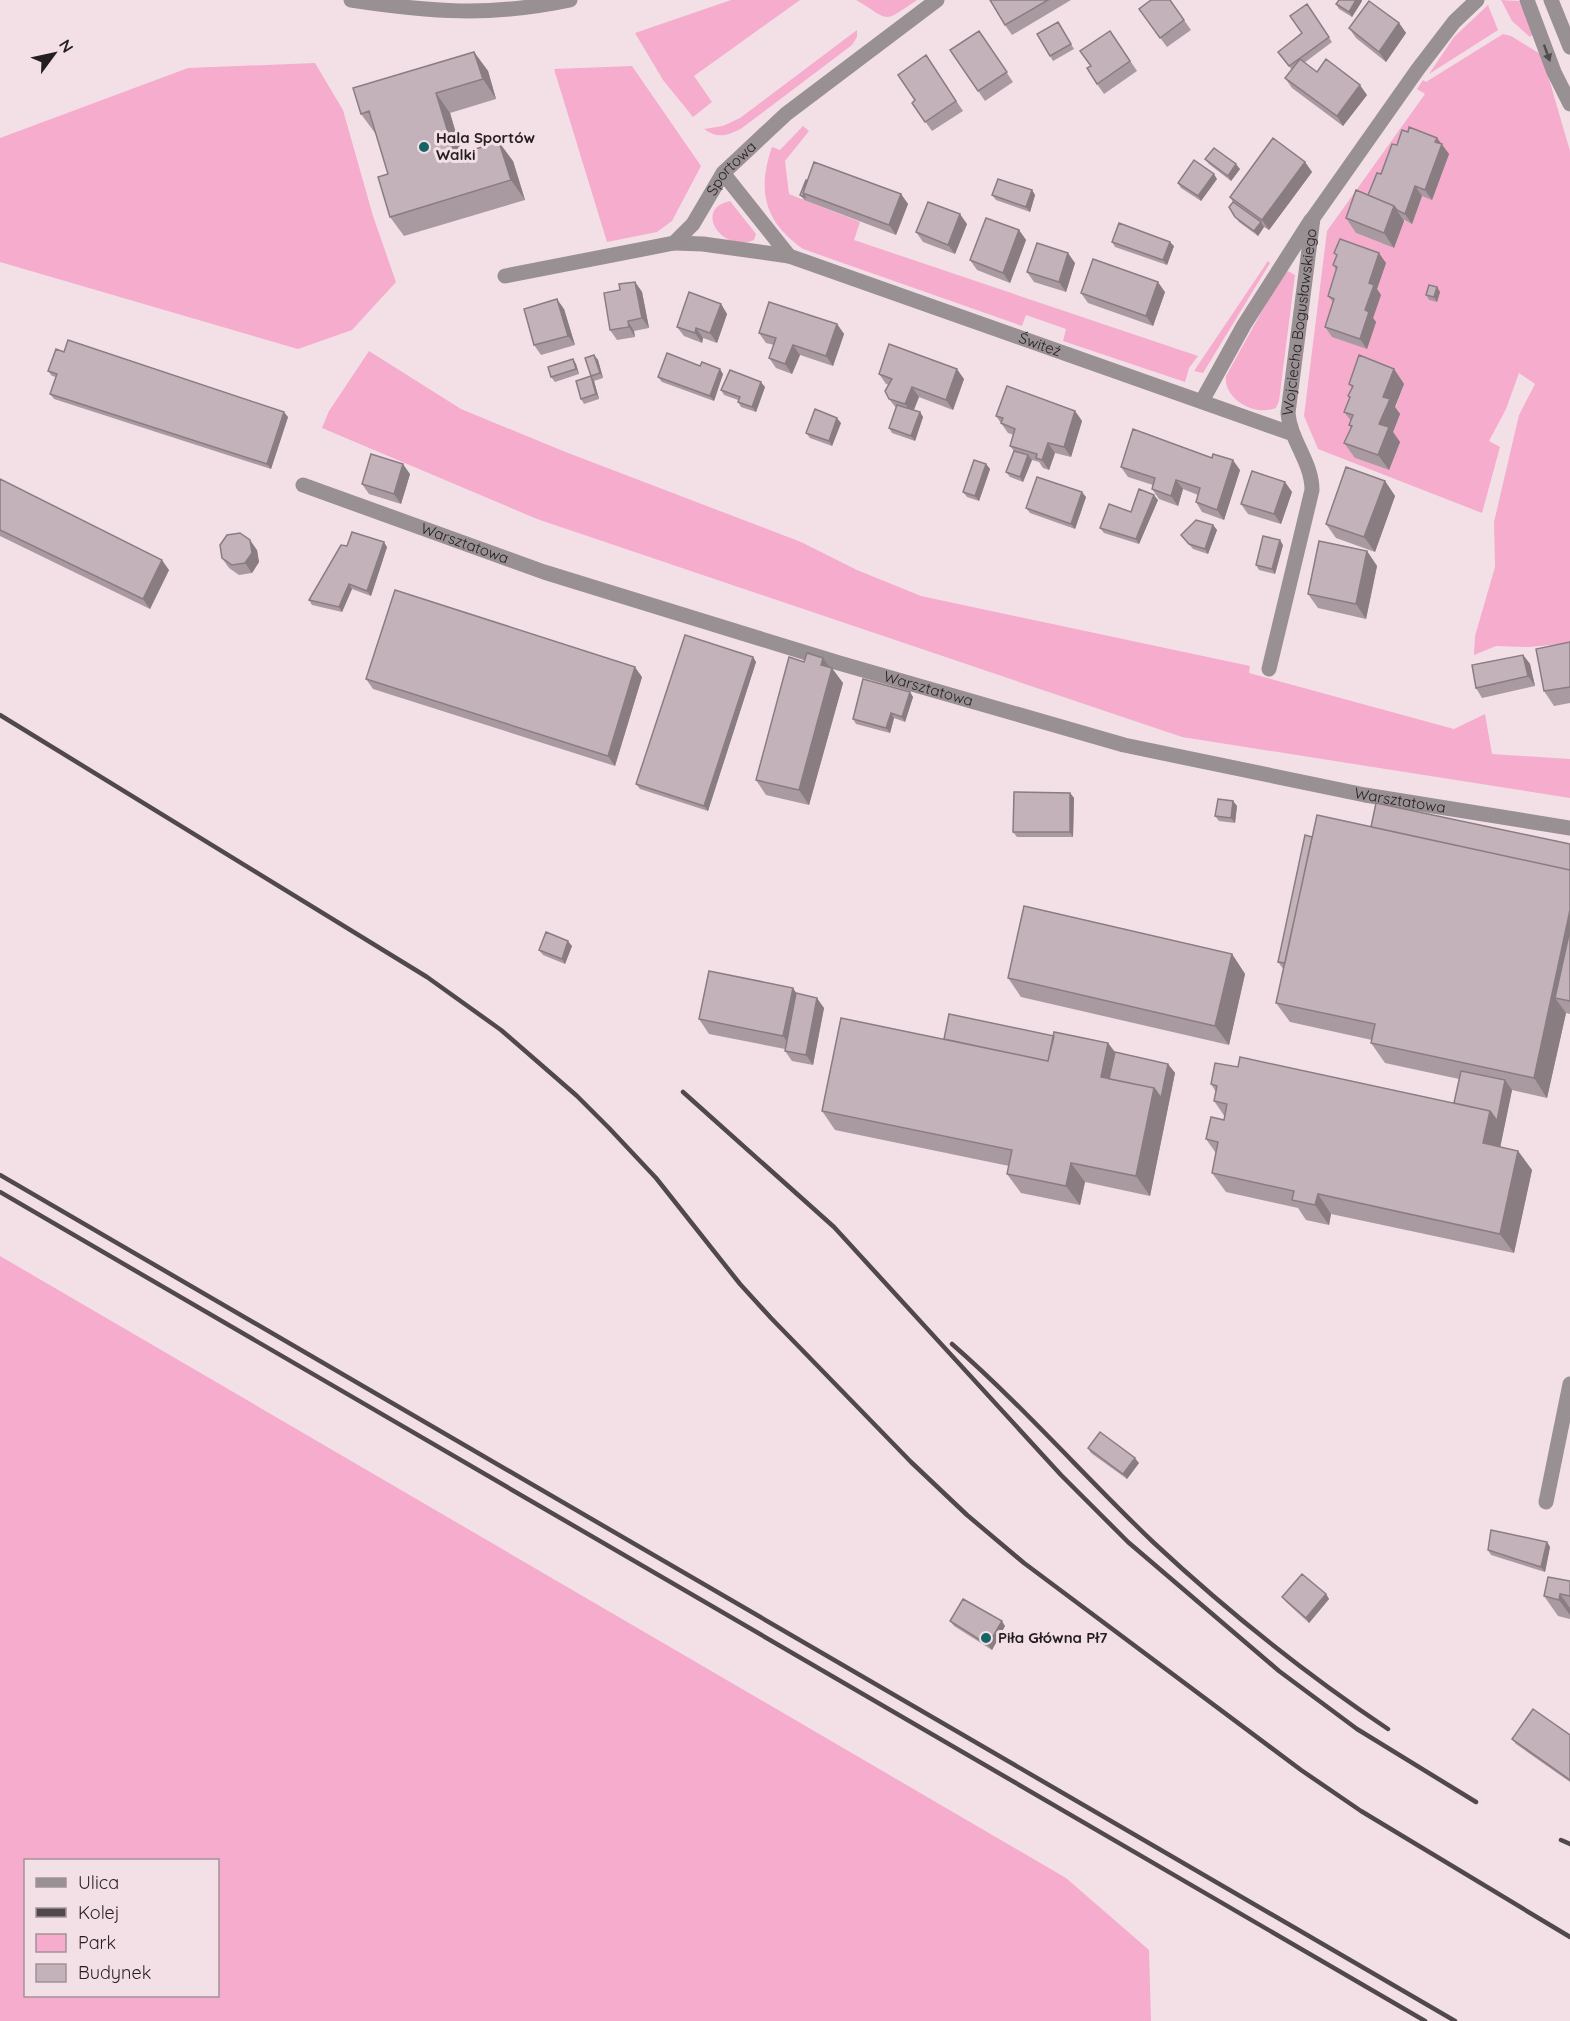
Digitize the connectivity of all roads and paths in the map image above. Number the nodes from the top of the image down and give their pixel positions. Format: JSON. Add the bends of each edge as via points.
{"nodes":[{"id":1,"x":351,"y":0,"type":"edge"},
{"id":2,"x":570,"y":0,"type":"edge"},
{"id":3,"x":937,"y":0,"type":"edge"},
{"id":4,"x":1477,"y":0,"type":"edge"},
{"id":5,"x":1527,"y":0,"type":"edge"},
{"id":6,"x":1551,"y":0,"type":"edge"},
{"id":7,"x":1570,"y":47,"type":"edge"},
{"id":8,"x":1570,"y":104,"type":"edge"},
{"id":9,"x":723,"y":173,"type":"junction"},
{"id":10,"x":1313,"y":218,"type":"junction"},
{"id":11,"x":674,"y":243,"type":"junction"},
{"id":12,"x":789,"y":256,"type":"junction"},
{"id":13,"x":506,"y":276,"type":"dead end"},
{"id":14,"x":1203,"y":401,"type":"junction"},
{"id":15,"x":1293,"y":434,"type":"junction"},
{"id":16,"x":303,"y":485,"type":"dead end"},
{"id":17,"x":1269,"y":669,"type":"dead end"},
{"id":18,"x":1570,"y":828,"type":"edge"},
{"id":19,"x":1570,"y":1384,"type":"edge"},
{"id":20,"x":1546,"y":1502,"type":"dead end"}],
"edges":[{"from":1,"to":2,"type":"street","via":[[439,12],[516,10]]},
{"from":3,"to":9,"type":"street","name":"Sportowa","via":[[786,114]]},
{"from":4,"to":10,"type":"street","name":"Wojciecha Bogusławskiego","via":[[1454,22],[1418,69]]},
{"from":5,"to":8,"type":"street","one_way":true},
{"from":6,"to":7,"type":"street"},
{"from":9,"to":11,"type":"street","name":"Sportowa","via":[[693,224]]},
{"from":9,"to":12,"type":"street"},
{"from":10,"to":14,"type":"street","name":"Wojciecha Bogusławskiego","via":[[1244,325]]},
{"from":10,"to":15,"type":"street","name":"Wojciecha Bogusławskiego","via":[[1288,412]]},
{"from":11,"to":12,"type":"street","name":"Świteź"},
{"from":11,"to":13,"type":"street"},
{"from":12,"to":14,"type":"street","name":"Świteź"},
{"from":14,"to":15,"type":"street","name":"Świteź"},
{"from":15,"to":17,"type":"street","name":"Wojciecha Bogusławskiego","via":[[1310,470],[1312,490]]},
{"from":16,"to":18,"type":"street","name":"Warsztatowa","via":[[544,572],[1124,745],[1365,795]]},
{"from":19,"to":20,"type":"street"}]}
